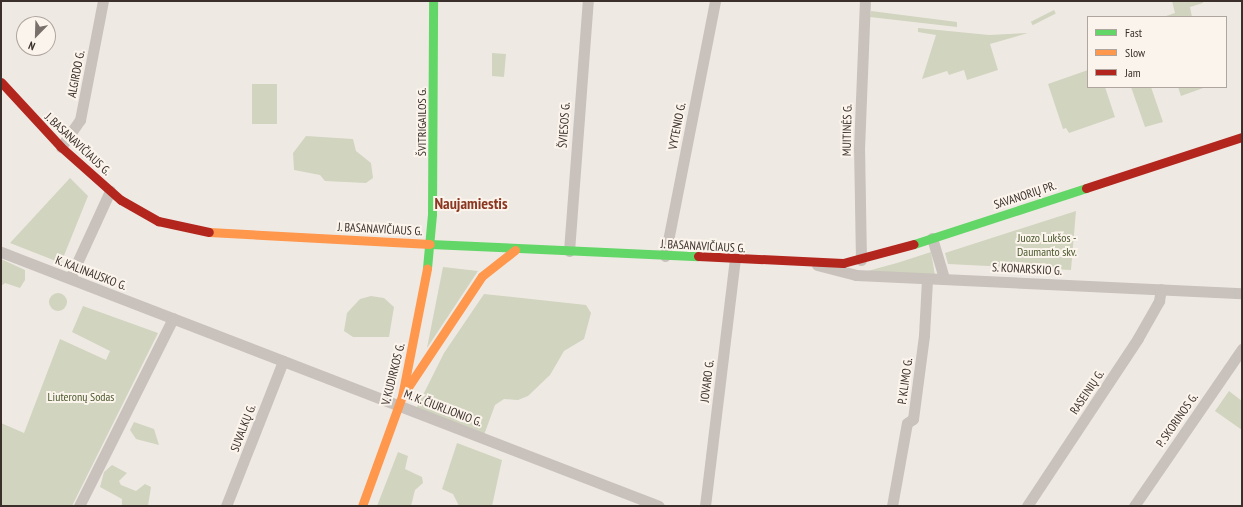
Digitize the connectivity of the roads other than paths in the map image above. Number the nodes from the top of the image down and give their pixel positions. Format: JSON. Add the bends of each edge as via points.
{"nodes":[{"id":1,"x":103,"y":1,"type":"edge"},
{"id":2,"x":433,"y":1,"type":"edge"},
{"id":3,"x":588,"y":1,"type":"edge"},
{"id":4,"x":715,"y":1,"type":"edge"},
{"id":5,"x":865,"y":1,"type":"edge"},
{"id":6,"x":1,"y":82,"type":"edge"},
{"id":7,"x":1242,"y":137,"type":"edge"},
{"id":8,"x":61,"y":147,"type":"junction"},
{"id":9,"x":110,"y":191,"type":"junction"},
{"id":10,"x":932,"y":238,"type":"junction"},
{"id":11,"x":430,"y":244,"type":"junction"},
{"id":12,"x":515,"y":250,"type":"junction"},
{"id":13,"x":569,"y":251,"type":"junction"},
{"id":14,"x":1,"y":252,"type":"edge"},
{"id":15,"x":665,"y":256,"type":"junction"},
{"id":16,"x":735,"y":259,"type":"junction"},
{"id":17,"x":861,"y":260,"type":"junction"},
{"id":18,"x":813,"y":264,"type":"junction"},
{"id":19,"x":70,"y":278,"type":"junction"},
{"id":20,"x":944,"y":278,"type":"junction"},
{"id":21,"x":927,"y":280,"type":"junction"},
{"id":22,"x":1161,"y":289,"type":"junction"},
{"id":23,"x":1242,"y":294,"type":"edge"},
{"id":24,"x":173,"y":318,"type":"junction"},
{"id":25,"x":1242,"y":349,"type":"edge"},
{"id":26,"x":283,"y":360,"type":"junction"},
{"id":27,"x":401,"y":400,"type":"junction"},
{"id":28,"x":79,"y":506,"type":"edge"},
{"id":29,"x":226,"y":506,"type":"edge"},
{"id":30,"x":362,"y":506,"type":"edge"},
{"id":31,"x":659,"y":506,"type":"edge"},
{"id":32,"x":706,"y":506,"type":"edge"},
{"id":33,"x":892,"y":506,"type":"edge"},
{"id":34,"x":1026,"y":506,"type":"edge"},
{"id":35,"x":1134,"y":506,"type":"edge"}],
"edges":[{"from":1,"to":8,"type":"street","name":"ALGIRDO G.","via":[[80,120]]},
{"from":2,"to":11,"type":"main road","name":"ŠVITRIGAILOS G."},
{"from":3,"to":13,"type":"street","name":"ŠVIESOS G."},
{"from":4,"to":15,"type":"street","name":"VYTENIO G."},
{"from":5,"to":17,"type":"street","name":"MUITINĖS G.","via":[[859,141]]},
{"from":6,"to":8,"type":"main road","name":"J. BASANAVIČIAUS G."},
{"from":7,"to":10,"type":"main road","name":"SAVANORIŲ PR."},
{"from":8,"to":9,"type":"main road","name":"J. BASANAVIČIAUS G."},
{"from":9,"to":11,"type":"main road","name":"J. BASANAVIČIAUS G.","via":[[144,216],[180,228]]},
{"from":9,"to":19,"type":"street"},
{"from":10,"to":17,"type":"main road","name":"SAVANORIŲ PR."},
{"from":10,"to":20,"type":"street"},
{"from":11,"to":12,"type":"main road","name":"J. BASANAVIČIAUS G."},
{"from":11,"to":27,"type":"main road","name":"V. KUDIRKOS G."},
{"from":12,"to":13,"type":"main road","name":"J. BASANAVIČIAUS G."},
{"from":12,"to":27,"type":"main road","via":[[482,276]]},
{"from":13,"to":15,"type":"main road","name":"J. BASANAVIČIAUS G."},
{"from":14,"to":19,"type":"street","name":"K. KALINAUSKO G."},
{"from":15,"to":16,"type":"main road","name":"J. BASANAVIČIAUS G."},
{"from":16,"to":18,"type":"main road","name":"J. BASANAVIČIAUS G."},
{"from":16,"to":32,"type":"street","name":"JOVARO G."},
{"from":17,"to":18,"type":"main road","name":"SAVANORIŲ PR."},
{"from":18,"to":21,"type":"street","name":"S. KONARSKIO G.","via":[[856,275]]},
{"from":19,"to":24,"type":"street","name":"K. KALINAUSKO G."},
{"from":20,"to":21,"type":"street","name":"S. KONARSKIO G."},
{"from":20,"to":22,"type":"street","name":"S. KONARSKIO G."},
{"from":21,"to":33,"type":"street","name":"P. KLIMO G.","via":[[924,335],[913,419],[907,423]]},
{"from":22,"to":23,"type":"street","name":"S. KONARSKIO G."},
{"from":22,"to":34,"type":"street","name":"RASEINIŲ G.","via":[[1160,301],[1138,338]]},
{"from":24,"to":26,"type":"street","name":"M. K. ČIURLIONIO G."},
{"from":24,"to":28,"type":"street"},
{"from":25,"to":35,"type":"street","name":"P. SKORINOS G."},
{"from":26,"to":27,"type":"street","name":"M. K. ČIURLIONIO G."},
{"from":26,"to":29,"type":"street","name":"SUVALKŲ G."},
{"from":27,"to":30,"type":"main road","name":"V. KUDIRKOS G."},
{"from":27,"to":31,"type":"street","name":"M. K. ČIURLIONIO G."}]}
